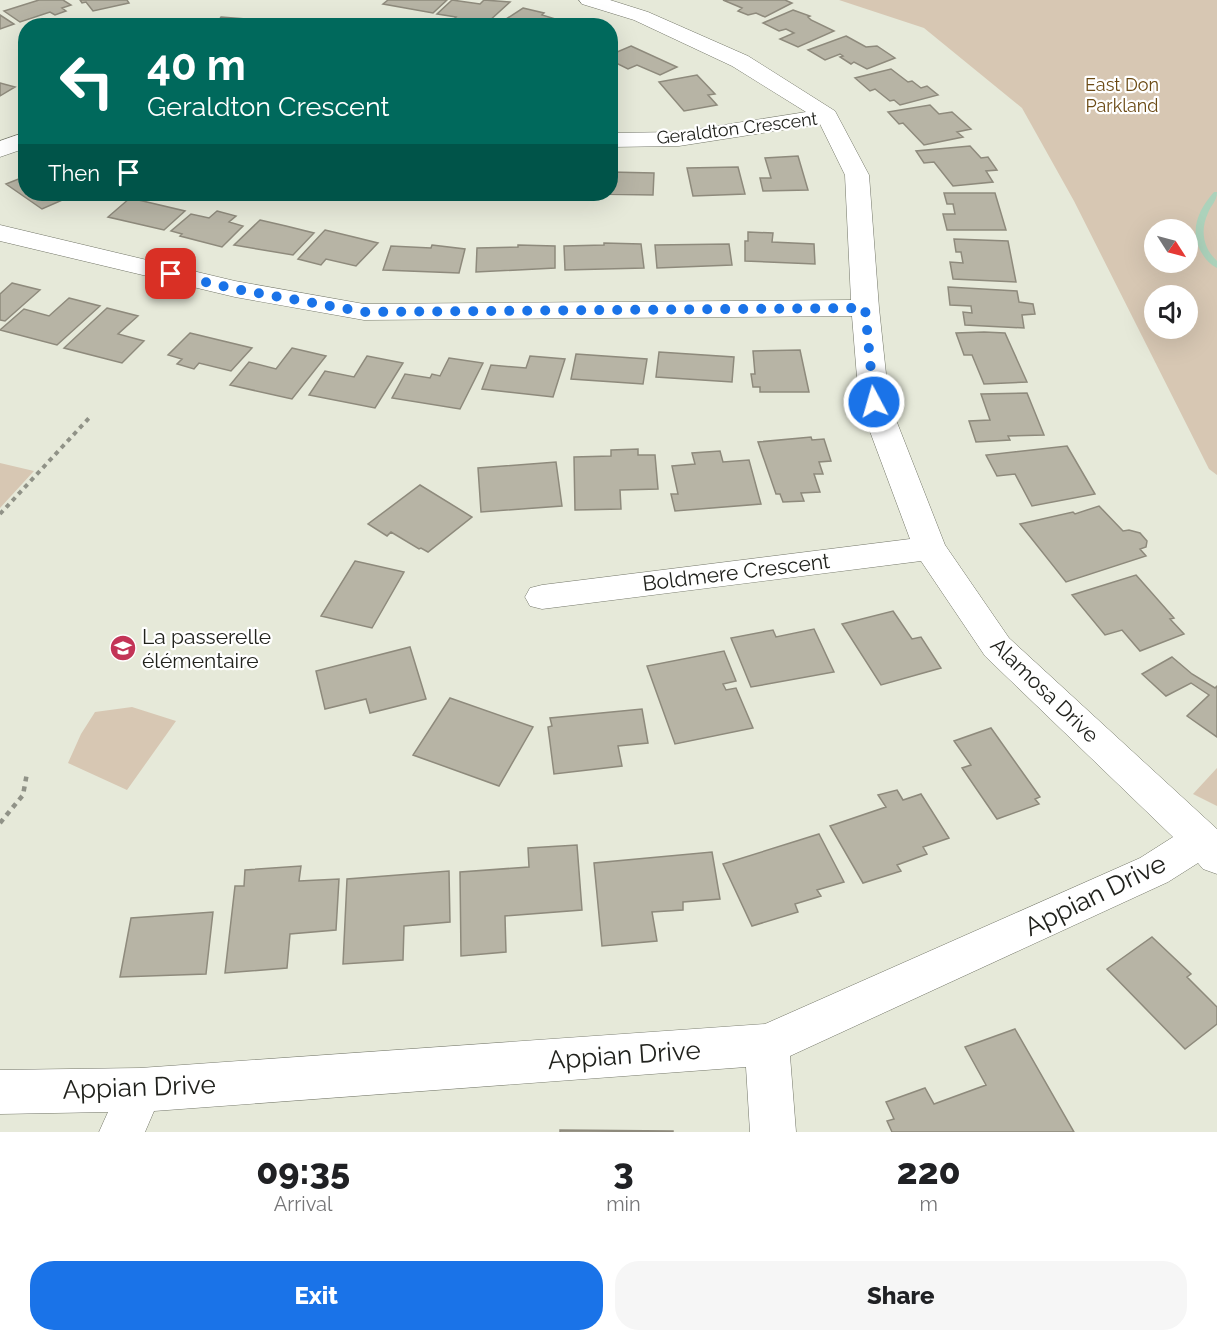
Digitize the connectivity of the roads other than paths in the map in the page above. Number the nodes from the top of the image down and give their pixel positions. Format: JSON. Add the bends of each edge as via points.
{"nodes":[{"id":1,"x":589,"y":0,"type":"edge"},
{"id":2,"x":827,"y":116,"type":"junction"},
{"id":3,"x":618,"y":140,"type":"edge"},
{"id":4,"x":18,"y":142,"type":"edge"},
{"id":5,"x":0,"y":150,"type":"edge"},
{"id":6,"x":0,"y":232,"type":"edge"},
{"id":7,"x":865,"y":308,"type":"junction"},
{"id":8,"x":930,"y":548,"type":"junction"},
{"id":9,"x":542,"y":597,"type":"dead end"},
{"id":10,"x":1212,"y":847,"type":"edge"},
{"id":11,"x":766,"y":1045,"type":"junction"},
{"id":12,"x":141,"y":1090,"type":"junction"},
{"id":13,"x":0,"y":1092,"type":"edge"},
{"id":14,"x":122,"y":1132,"type":"edge"},
{"id":15,"x":773,"y":1132,"type":"edge"}],
"edges":[{"from":1,"to":2,"type":"street","via":[[641,16],[740,61]]},
{"from":2,"to":3,"type":"street","name":"Geraldton Crescent","via":[[679,139]]},
{"from":2,"to":7,"type":"street","name":"Alamosa Drive","via":[[857,175]]},
{"from":4,"to":5,"type":"street"},
{"from":6,"to":7,"type":"street","via":[[235,289],[364,312]]},
{"from":7,"to":8,"type":"street","name":"Alamosa Drive","via":[[874,402]]},
{"from":8,"to":9,"type":"street","name":"Boldmere Crescent"},
{"from":8,"to":10,"type":"street","name":"Alamosa Drive","via":[[998,647]]},
{"from":10,"to":11,"type":"street","name":"Appian Drive"},
{"from":11,"to":12,"type":"street","name":"Appian Drive"},
{"from":11,"to":15,"type":"street"},
{"from":12,"to":13,"type":"street","name":"Appian Drive"},
{"from":12,"to":14,"type":"street"}]}
